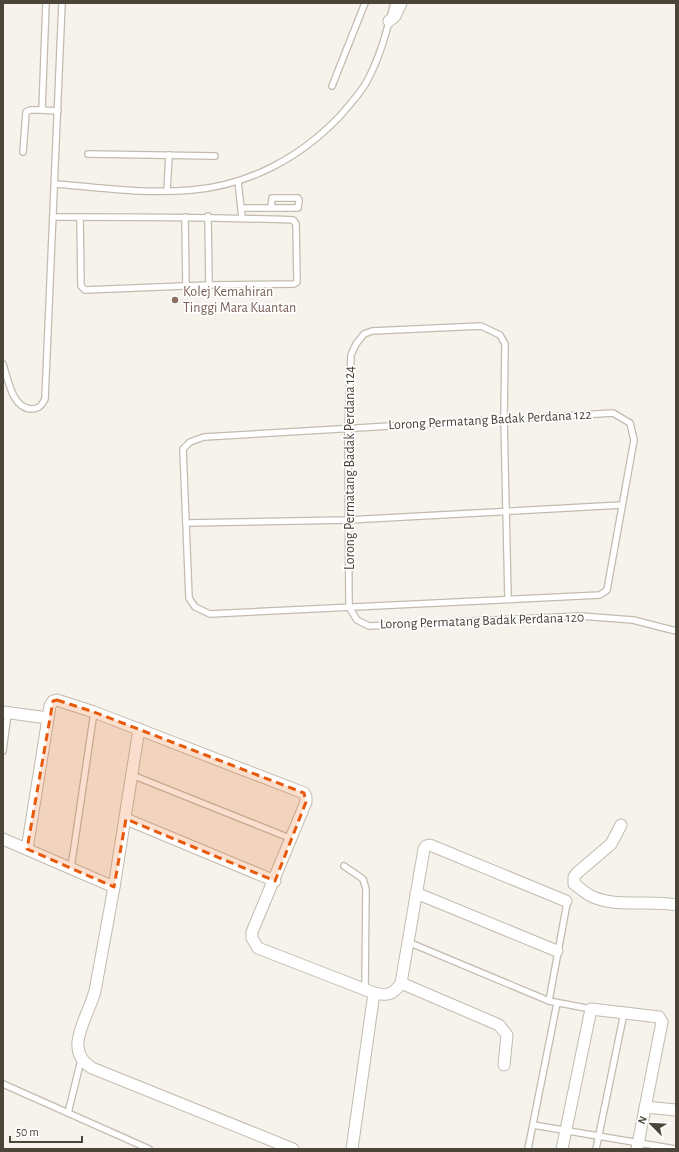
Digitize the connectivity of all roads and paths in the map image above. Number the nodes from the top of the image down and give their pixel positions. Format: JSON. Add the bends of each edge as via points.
{"nodes":[{"id":1,"x":46,"y":3,"type":"edge"},
{"id":2,"x":62,"y":3,"type":"edge"},
{"id":3,"x":365,"y":3,"type":"edge"},
{"id":4,"x":394,"y":3,"type":"edge"},
{"id":5,"x":401,"y":3,"type":"edge"},
{"id":6,"x":389,"y":21,"type":"junction"},
{"id":7,"x":332,"y":86,"type":"dead end"},
{"id":8,"x":42,"y":110,"type":"junction"},
{"id":9,"x":58,"y":111,"type":"junction"},
{"id":10,"x":23,"y":152,"type":"dead end"},
{"id":11,"x":88,"y":154,"type":"dead end"},
{"id":12,"x":169,"y":155,"type":"junction"},
{"id":13,"x":215,"y":156,"type":"dead end"},
{"id":14,"x":238,"y":181,"type":"junction"},
{"id":15,"x":56,"y":184,"type":"junction"},
{"id":16,"x":167,"y":191,"type":"junction"},
{"id":17,"x":241,"y":208,"type":"junction"},
{"id":18,"x":271,"y":208,"type":"junction"},
{"id":19,"x":208,"y":216,"type":"junction"},
{"id":20,"x":54,"y":217,"type":"junction"},
{"id":21,"x":80,"y":217,"type":"junction"},
{"id":22,"x":185,"y":217,"type":"junction"},
{"id":23,"x":242,"y":218,"type":"junction"},
{"id":24,"x":209,"y":285,"type":"junction"},
{"id":25,"x":186,"y":286,"type":"junction"},
{"id":26,"x":3,"y":364,"type":"edge"},
{"id":27,"x":504,"y":420,"type":"junction"},
{"id":28,"x":348,"y":429,"type":"junction"},
{"id":29,"x":622,"y":505,"type":"junction"},
{"id":30,"x":507,"y":512,"type":"junction"},
{"id":31,"x":348,"y":520,"type":"junction"},
{"id":32,"x":186,"y":523,"type":"junction"},
{"id":33,"x":508,"y":598,"type":"junction"},
{"id":34,"x":350,"y":607,"type":"junction"},
{"id":35,"x":676,"y":631,"type":"edge"},
{"id":36,"x":94,"y":712,"type":"junction"},
{"id":37,"x":6,"y":713,"type":"edge"},
{"id":38,"x":48,"y":718,"type":"junction"},
{"id":39,"x":139,"y":729,"type":"junction"},
{"id":40,"x":3,"y":751,"type":"edge"},
{"id":41,"x":132,"y":775,"type":"junction"},
{"id":42,"x":126,"y":819,"type":"junction"},
{"id":43,"x":621,"y":825,"type":"dead end"},
{"id":44,"x":3,"y":839,"type":"edge"},
{"id":45,"x":293,"y":839,"type":"junction"},
{"id":46,"x":28,"y":849,"type":"junction"},
{"id":47,"x":344,"y":866,"type":"dead end"},
{"id":48,"x":71,"y":868,"type":"junction"},
{"id":49,"x":275,"y":881,"type":"junction"},
{"id":50,"x":114,"y":887,"type":"junction"},
{"id":51,"x":416,"y":893,"type":"junction"},
{"id":52,"x":566,"y":901,"type":"joint"},
{"id":53,"x":676,"y":905,"type":"edge"},
{"id":54,"x":408,"y":942,"type":"junction"},
{"id":55,"x":557,"y":951,"type":"junction"},
{"id":56,"x":401,"y":983,"type":"junction"},
{"id":57,"x":369,"y":991,"type":"junction"},
{"id":58,"x":549,"y":1001,"type":"junction"},
{"id":59,"x":557,"y":1003,"type":"junction"},
{"id":60,"x":591,"y":1009,"type":"junction"},
{"id":61,"x":624,"y":1013,"type":"junction"},
{"id":62,"x":81,"y":1060,"type":"junction"},
{"id":63,"x":504,"y":1065,"type":"dead end"},
{"id":64,"x":3,"y":1084,"type":"edge"},
{"id":65,"x":645,"y":1107,"type":"junction"},
{"id":66,"x":676,"y":1110,"type":"edge"},
{"id":67,"x":68,"y":1113,"type":"junction"},
{"id":68,"x":533,"y":1125,"type":"junction"},
{"id":69,"x":566,"y":1131,"type":"junction"},
{"id":70,"x":599,"y":1136,"type":"junction"},
{"id":71,"x":637,"y":1146,"type":"edge"},
{"id":72,"x":149,"y":1149,"type":"edge"},
{"id":73,"x":293,"y":1149,"type":"edge"},
{"id":74,"x":352,"y":1149,"type":"edge"},
{"id":75,"x":528,"y":1149,"type":"edge"},
{"id":76,"x":562,"y":1149,"type":"edge"},
{"id":77,"x":596,"y":1149,"type":"edge"},
{"id":78,"x":675,"y":1149,"type":"edge"}],
"edges":[{"from":1,"to":8,"type":"lane"},
{"from":2,"to":9,"type":"lane"},
{"from":3,"to":7,"type":"lane"},
{"from":4,"to":6,"type":"lane"},
{"from":5,"to":6,"type":"street","via":[[395,16]]},
{"from":6,"to":14,"type":"lane","via":[[381,49],[366,83],[332,124],[278,165]]},
{"from":8,"to":9,"type":"lane"},
{"from":8,"to":10,"type":"lane","via":[[26,112]]},
{"from":9,"to":15,"type":"lane"},
{"from":11,"to":12,"type":"lane"},
{"from":12,"to":13,"type":"lane"},
{"from":12,"to":16,"type":"lane"},
{"from":14,"to":16,"type":"lane","via":[[208,188]]},
{"from":14,"to":17,"type":"lane"},
{"from":15,"to":16,"type":"lane"},
{"from":15,"to":20,"type":"lane"},
{"from":17,"to":18,"type":"lane"},
{"from":17,"to":23,"type":"lane"},
{"from":18,"to":18,"type":"lane","via":[[298,208],[299,200],[272,198]]},
{"from":19,"to":22,"type":"lane"},
{"from":19,"to":23,"type":"lane"},
{"from":19,"to":24,"type":"lane"},
{"from":20,"to":21,"type":"lane"},
{"from":20,"to":26,"type":"lane","via":[[43,404],[31,409],[19,404],[14,397]]},
{"from":21,"to":22,"type":"lane"},
{"from":21,"to":25,"type":"lane","via":[[81,286],[85,290]]},
{"from":22,"to":25,"type":"lane"},
{"from":23,"to":24,"type":"lane","via":[[295,221],[297,282]]},
{"from":24,"to":25,"type":"lane"},
{"from":27,"to":28,"type":"lane","name":"Lorong Permatang Badak Perdana 122"},
{"from":27,"to":28,"type":"lane","name":"Lorong Permatang Badak Perdana 124","via":[[505,344],[500,335],[481,326],[372,331],[364,334],[351,355]]},
{"from":27,"to":29,"type":"lane","name":"Lorong Permatang Badak Perdana 122","via":[[612,413],[630,424],[634,440]]},
{"from":27,"to":30,"type":"lane"},
{"from":28,"to":31,"type":"lane","name":"Lorong Permatang Badak Perdana 124"},
{"from":28,"to":32,"type":"lane","name":"Lorong Permatang Badak Perdana 122","via":[[204,437],[190,442],[183,449]]},
{"from":29,"to":30,"type":"lane"},
{"from":29,"to":33,"type":"lane","name":"Lorong Permatang Badak Perdana 122","via":[[607,590],[604,594]]},
{"from":30,"to":31,"type":"lane"},
{"from":30,"to":33,"type":"lane"},
{"from":31,"to":32,"type":"lane"},
{"from":31,"to":34,"type":"lane","name":"Lorong Permatang Badak Perdana 124"},
{"from":32,"to":34,"type":"lane","name":"Lorong Permatang Badak Perdana 122","via":[[189,598],[195,607],[210,614]]},
{"from":33,"to":34,"type":"lane","name":"Lorong Permatang Badak Perdana 122"},
{"from":34,"to":35,"type":"lane","name":"Lorong Permatang Badak Perdana 120","via":[[357,620],[369,626],[580,616],[633,620]]},
{"from":36,"to":38,"type":"street","via":[[57,700],[50,706]]},
{"from":36,"to":39,"type":"street"},
{"from":36,"to":48,"type":"lane"},
{"from":37,"to":38,"type":"street"},
{"from":37,"to":40,"type":"lane"},
{"from":38,"to":46,"type":"street"},
{"from":39,"to":41,"type":"street"},
{"from":39,"to":45,"type":"street","via":[[304,793],[306,802]]},
{"from":41,"to":42,"type":"street"},
{"from":41,"to":45,"type":"lane"},
{"from":42,"to":49,"type":"street"},
{"from":42,"to":50,"type":"street"},
{"from":43,"to":53,"type":"street","via":[[611,844],[577,873],[574,884],[598,899]]},
{"from":44,"to":46,"type":"street"},
{"from":45,"to":49,"type":"street"},
{"from":46,"to":48,"type":"street"},
{"from":47,"to":57,"type":"lane","via":[[363,879],[366,889]]},
{"from":48,"to":50,"type":"street"},
{"from":49,"to":57,"type":"street","via":[[252,932],[254,944],[258,948]]},
{"from":50,"to":62,"type":"street","via":[[95,991],[78,1039],[77,1048]]},
{"from":51,"to":52,"type":"street","via":[[424,849],[430,845]]},
{"from":51,"to":54,"type":"street"},
{"from":51,"to":55,"type":"street"},
{"from":52,"to":55,"type":"lane"},
{"from":54,"to":56,"type":"street"},
{"from":54,"to":58,"type":"lane"},
{"from":55,"to":58,"type":"lane"},
{"from":56,"to":57,"type":"street","via":[[391,995]]},
{"from":56,"to":63,"type":"street","via":[[500,1025],[507,1035]]},
{"from":57,"to":74,"type":"street"},
{"from":58,"to":59,"type":"lane"},
{"from":59,"to":60,"type":"lane"},
{"from":59,"to":68,"type":"lane"},
{"from":60,"to":61,"type":"street"},
{"from":60,"to":69,"type":"street"},
{"from":61,"to":65,"type":"street","via":[[659,1017],[662,1022]]},
{"from":61,"to":70,"type":"lane"},
{"from":62,"to":67,"type":"lane"},
{"from":62,"to":73,"type":"street","via":[[92,1068]]},
{"from":64,"to":67,"type":"lane"},
{"from":65,"to":66,"type":"street"},
{"from":65,"to":71,"type":"street"},
{"from":67,"to":72,"type":"lane"},
{"from":68,"to":69,"type":"lane"},
{"from":68,"to":75,"type":"lane"},
{"from":69,"to":70,"type":"lane"},
{"from":69,"to":76,"type":"street"},
{"from":70,"to":71,"type":"lane"},
{"from":70,"to":77,"type":"lane"},
{"from":71,"to":78,"type":"lane"}]}
